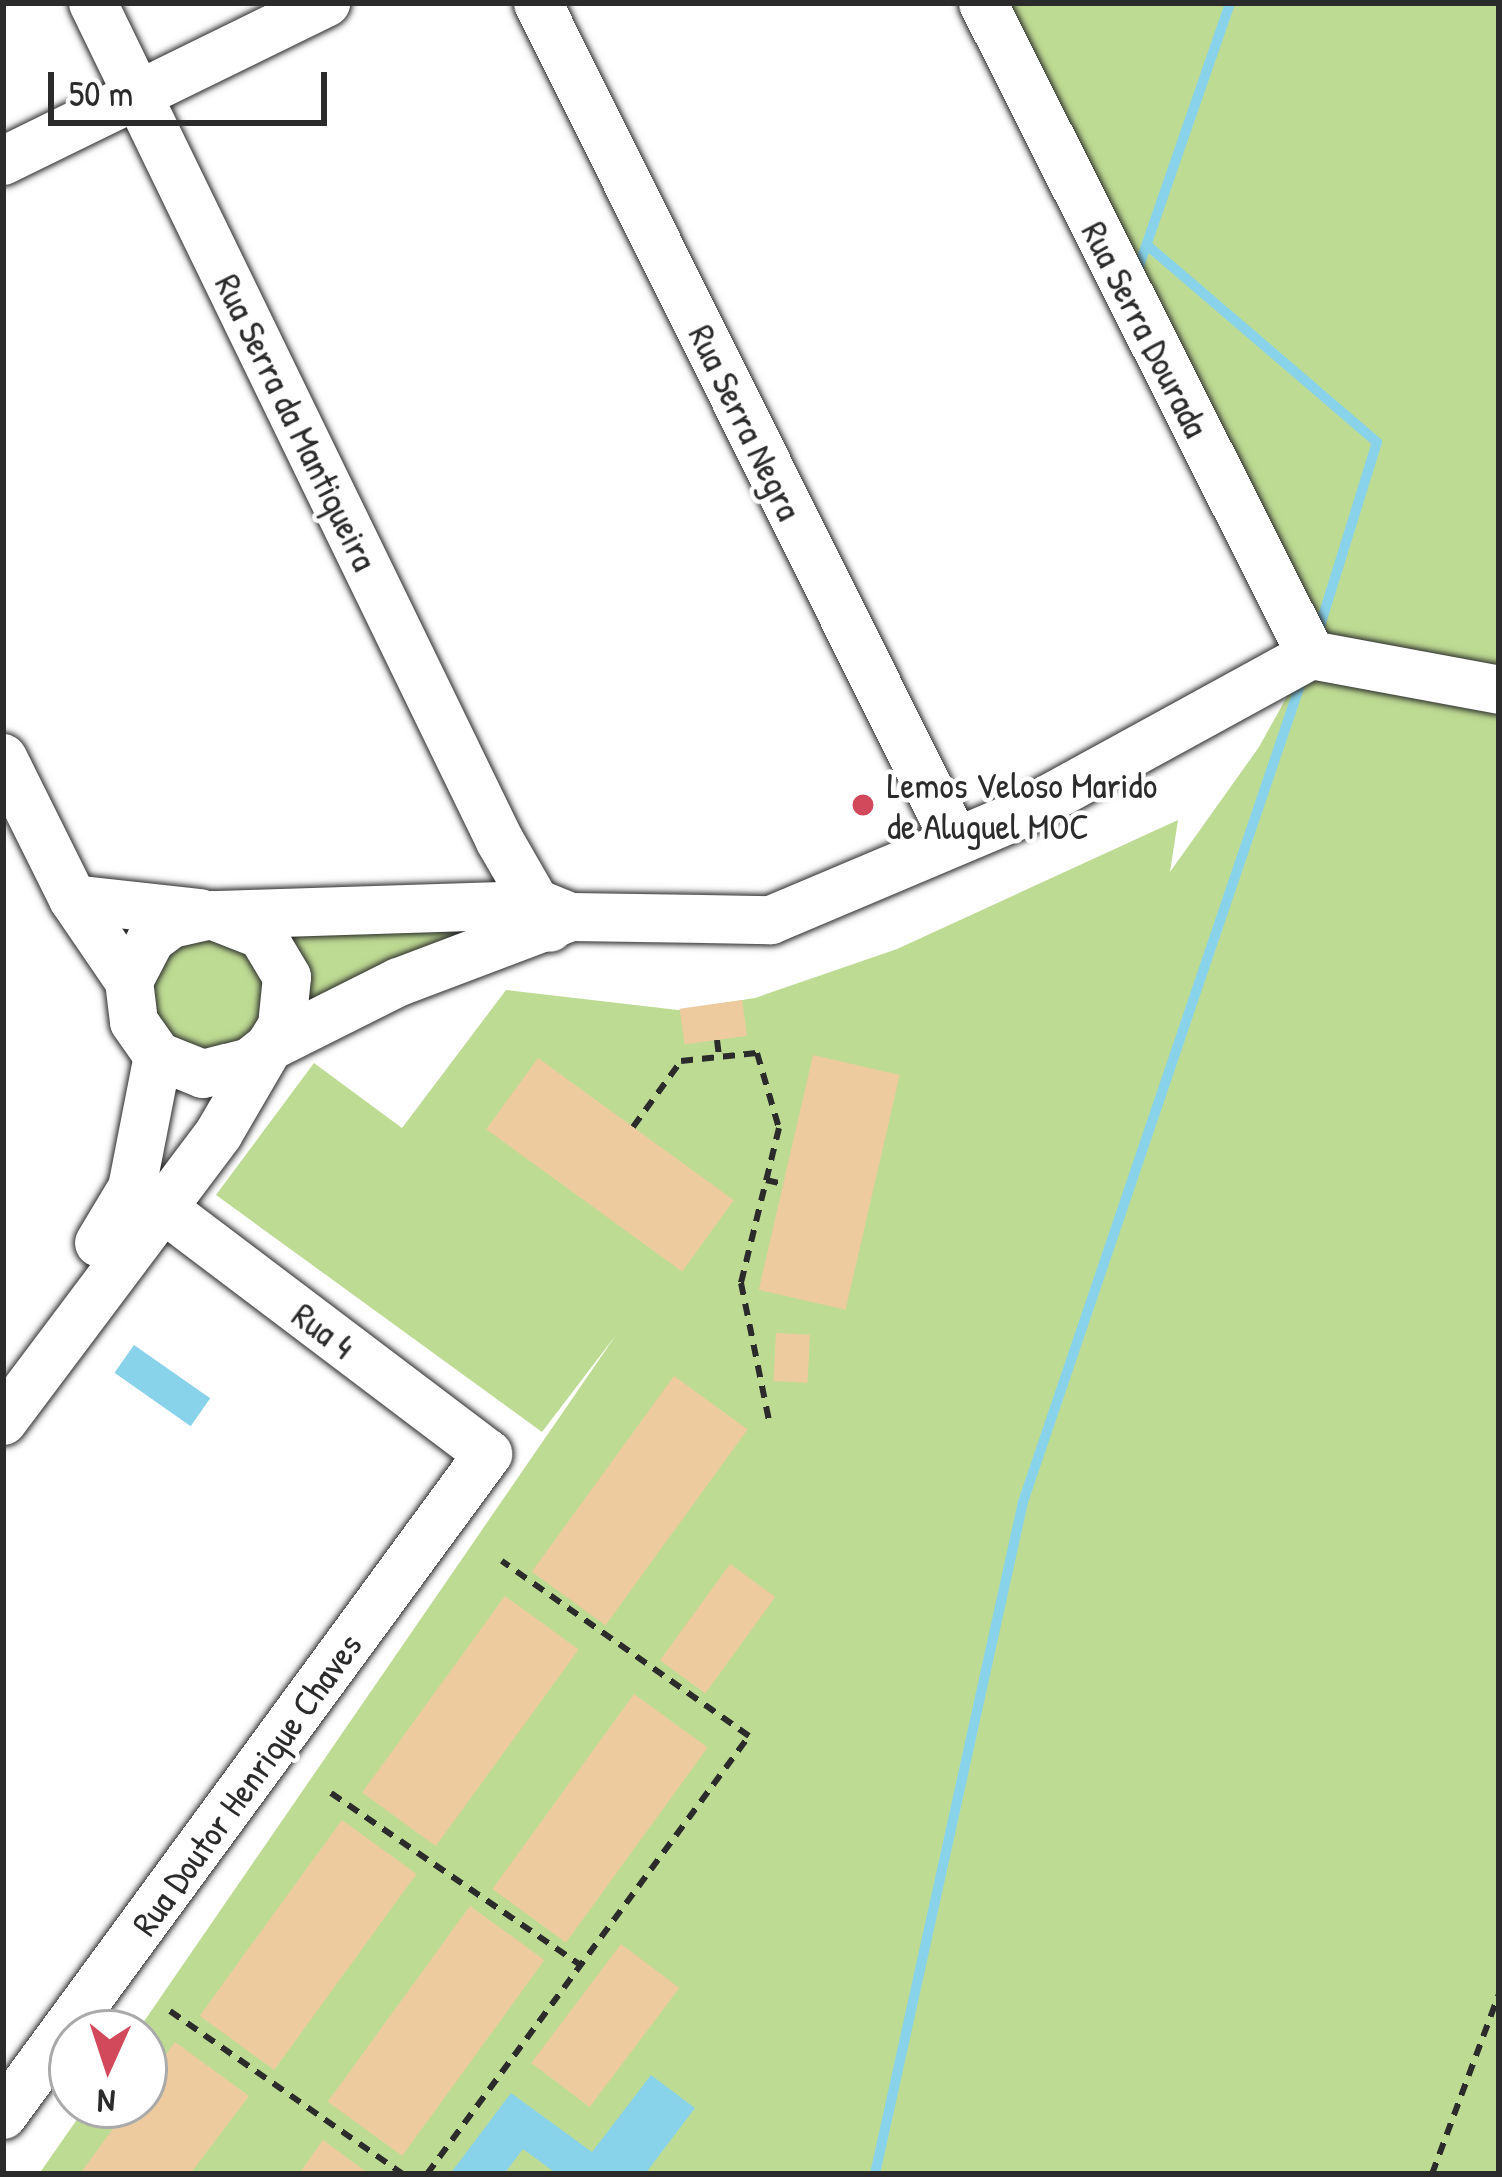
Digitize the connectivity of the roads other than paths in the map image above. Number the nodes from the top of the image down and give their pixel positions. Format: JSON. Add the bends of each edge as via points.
{"nodes":[{"id":1,"x":93,"y":3,"type":"edge"},
{"id":2,"x":326,"y":3,"type":"edge"},
{"id":3,"x":538,"y":3,"type":"edge"},
{"id":4,"x":983,"y":3,"type":"edge"},
{"id":5,"x":139,"y":95,"type":"junction"},
{"id":6,"x":3,"y":161,"type":"edge"},
{"id":7,"x":1311,"y":655,"type":"junction"},
{"id":8,"x":1499,"y":690,"type":"edge"},
{"id":9,"x":3,"y":758,"type":"edge"},
{"id":10,"x":955,"y":841,"type":"junction"},
{"id":11,"x":73,"y":898,"type":"junction"},
{"id":12,"x":214,"y":915,"type":"junction"},
{"id":13,"x":539,"y":919,"type":"junction"},
{"id":14,"x":129,"y":981,"type":"junction"},
{"id":15,"x":269,"y":1047,"type":"junction"},
{"id":16,"x":158,"y":1056,"type":"junction"},
{"id":17,"x":160,"y":1206,"type":"junction"},
{"id":18,"x":3,"y":1374,"type":"edge"},
{"id":19,"x":3,"y":1421,"type":"edge"},
{"id":20,"x":488,"y":1454,"type":"joint"},
{"id":21,"x":3,"y":2115,"type":"edge"}],
"edges":[{"from":1,"to":5,"type":"street","name":"Rua Serra da Mantiqueira"},
{"from":2,"to":5,"type":"street"},
{"from":3,"to":10,"type":"street","name":"Rua Serra Negra"},
{"from":4,"to":7,"type":"street","name":"Rua Serra Dourada"},
{"from":5,"to":6,"type":"street"},
{"from":5,"to":13,"type":"street","name":"Rua Serra da Mantiqueira"},
{"from":7,"to":8,"type":"street"},
{"from":7,"to":10,"type":"street","via":[[1019,815]]},
{"from":9,"to":11,"type":"street"},
{"from":10,"to":13,"type":"street","via":[[771,920]]},
{"from":11,"to":12,"type":"street"},
{"from":11,"to":14,"type":"street"},
{"from":12,"to":13,"type":"street"},
{"from":12,"to":14,"type":"street","via":[[171,924],[152,939]]},
{"from":12,"to":15,"type":"street","via":[[262,935],[287,977],[282,1026]]},
{"from":13,"to":15,"type":"street"},
{"from":14,"to":16,"type":"street","via":[[134,1022]]},
{"from":15,"to":16,"type":"street","via":[[228,1071],[203,1074]]},
{"from":15,"to":17,"type":"street","via":[[219,1133]]},
{"from":16,"to":18,"type":"street","via":[[132,1188]]},
{"from":17,"to":19,"type":"street"},
{"from":17,"to":20,"type":"street","name":"Rua 4"},
{"from":20,"to":21,"type":"street","name":"Rua Doutor Henrique Chaves"}]}
